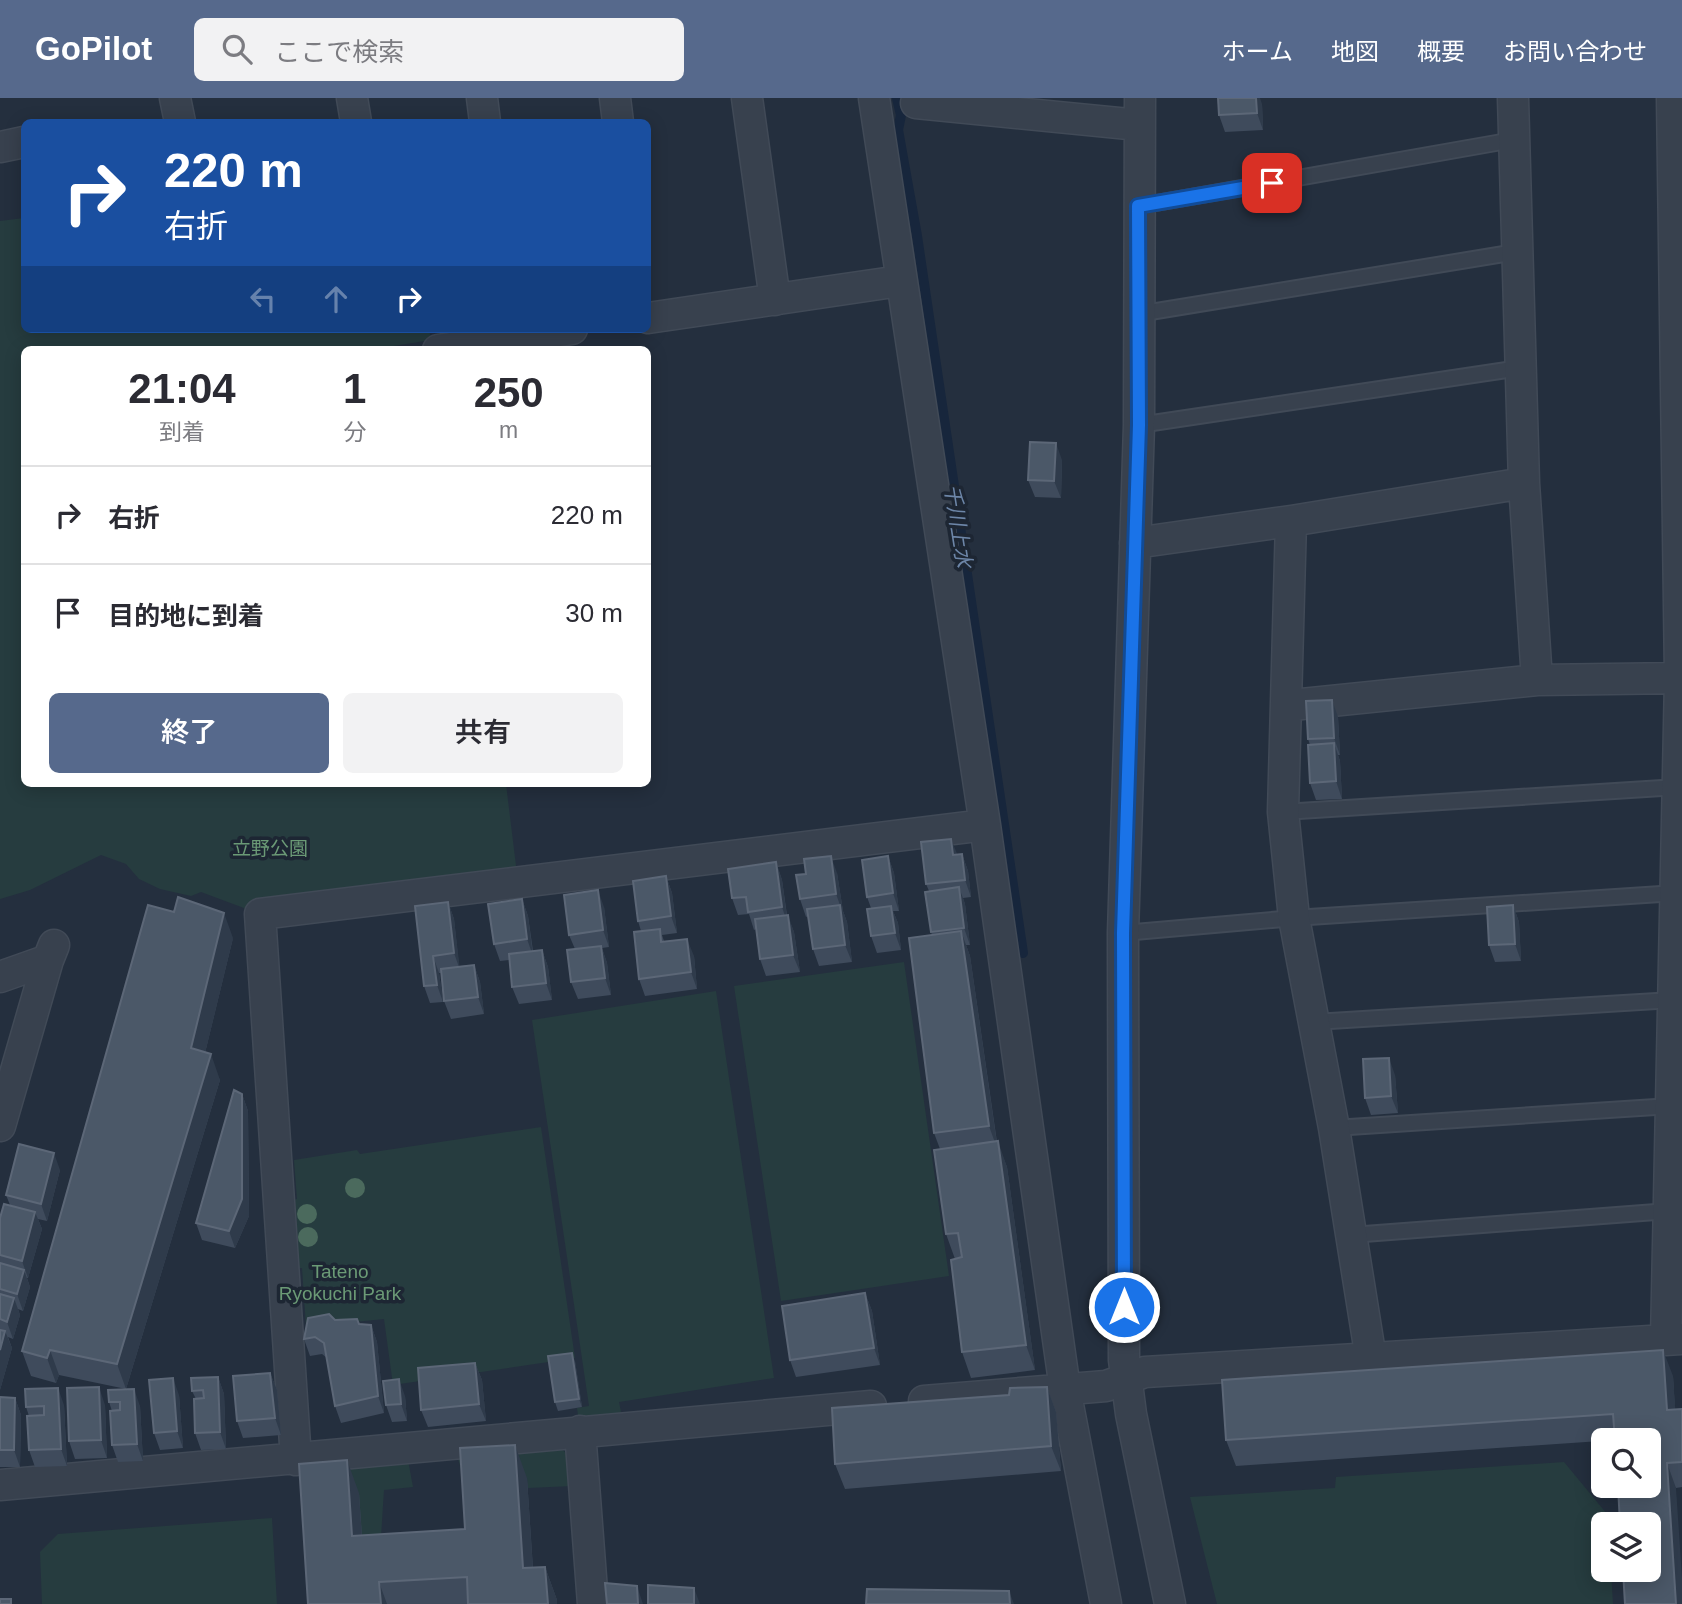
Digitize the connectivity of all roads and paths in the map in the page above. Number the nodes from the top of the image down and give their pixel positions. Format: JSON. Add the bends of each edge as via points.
{"nodes":[{"id":1,"x":175,"y":98,"type":"edge"},
{"id":2,"x":352,"y":98,"type":"edge"},
{"id":3,"x":482,"y":98,"type":"edge"},
{"id":4,"x":615,"y":98,"type":"edge"},
{"id":5,"x":747,"y":98,"type":"edge"},
{"id":6,"x":874,"y":98,"type":"edge"},
{"id":7,"x":1513,"y":98,"type":"edge"},
{"id":8,"x":1672,"y":98,"type":"edge"},
{"id":9,"x":916,"y":103,"type":"dead end"},
{"id":10,"x":1140,"y":112,"type":"edge"},
{"id":11,"x":179,"y":119,"type":"edge"},
{"id":12,"x":356,"y":119,"type":"edge"},
{"id":13,"x":485,"y":119,"type":"edge"},
{"id":14,"x":618,"y":119,"type":"edge"},
{"id":15,"x":1513,"y":140,"type":"junction"},
{"id":16,"x":21,"y":143,"type":"edge"},
{"id":17,"x":0,"y":148,"type":"edge"},
{"id":18,"x":1138,"y":206,"type":"junction"},
{"id":19,"x":1516,"y":252,"type":"junction"},
{"id":20,"x":900,"y":281,"type":"junction"},
{"id":21,"x":775,"y":300,"type":"junction"},
{"id":22,"x":1138,"y":314,"type":"junction"},
{"id":23,"x":651,"y":318,"type":"edge"},
{"id":24,"x":517,"y":333,"type":"edge"},
{"id":25,"x":457,"y":346,"type":"edge"},
{"id":26,"x":1520,"y":368,"type":"junction"},
{"id":27,"x":1139,"y":425,"type":"junction"},
{"id":28,"x":1524,"y":483,"type":"junction"},
{"id":29,"x":1291,"y":521,"type":"junction"},
{"id":30,"x":1135,"y":543,"type":"junction"},
{"id":31,"x":1681,"y":678,"type":"edge"},
{"id":32,"x":1537,"y":680,"type":"junction"},
{"id":33,"x":1286,"y":705,"type":"junction"},
{"id":34,"x":1678,"y":787,"type":"junction"},
{"id":35,"x":1283,"y":812,"type":"junction"},
{"id":36,"x":985,"y":825,"type":"junction"},
{"id":37,"x":1676,"y":893,"type":"junction"},
{"id":38,"x":1294,"y":918,"type":"junction"},
{"id":39,"x":1123,"y":933,"type":"junction"},
{"id":40,"x":0,"y":977,"type":"edge"},
{"id":41,"x":1676,"y":988,"type":"edge"},
{"id":42,"x":1314,"y":1022,"type":"junction"},
{"id":43,"x":1675,"y":1122,"type":"edge"},
{"id":44,"x":0,"y":1126,"type":"edge"},
{"id":45,"x":1334,"y":1128,"type":"junction"},
{"id":46,"x":1669,"y":1211,"type":"junction"},
{"id":47,"x":1351,"y":1235,"type":"junction"},
{"id":48,"x":1674,"y":1340,"type":"edge"},
{"id":49,"x":1371,"y":1359,"type":"junction"},
{"id":50,"x":1125,"y":1381,"type":"junction"},
{"id":51,"x":1065,"y":1389,"type":"junction"},
{"id":52,"x":580,"y":1431,"type":"junction"},
{"id":53,"x":296,"y":1460,"type":"junction"},
{"id":54,"x":0,"y":1485,"type":"edge"},
{"id":55,"x":593,"y":1604,"type":"edge"},
{"id":56,"x":1106,"y":1604,"type":"edge"},
{"id":57,"x":1170,"y":1604,"type":"edge"}],
"edges":[{"from":1,"to":11,"type":"street"},
{"from":2,"to":12,"type":"street"},
{"from":3,"to":13,"type":"street"},
{"from":4,"to":14,"type":"street"},
{"from":5,"to":21,"type":"street"},
{"from":6,"to":20,"type":"street"},
{"from":7,"to":15,"type":"street"},
{"from":8,"to":31,"type":"street"},
{"from":9,"to":10,"type":"street"},
{"from":10,"to":18,"type":"street"},
{"from":15,"to":18,"type":"lane"},
{"from":15,"to":19,"type":"street"},
{"from":16,"to":17,"type":"street"},
{"from":18,"to":22,"type":"street"},
{"from":19,"to":22,"type":"lane"},
{"from":19,"to":26,"type":"street"},
{"from":20,"to":21,"type":"street"},
{"from":20,"to":36,"type":"street"},
{"from":21,"to":23,"type":"street"},
{"from":22,"to":27,"type":"street"},
{"from":24,"to":25,"type":"street"},
{"from":26,"to":27,"type":"lane"},
{"from":26,"to":28,"type":"street"},
{"from":27,"to":30,"type":"street"},
{"from":28,"to":29,"type":"street"},
{"from":28,"to":32,"type":"street"},
{"from":29,"to":30,"type":"street"},
{"from":29,"to":33,"type":"street"},
{"from":30,"to":39,"type":"street"},
{"from":31,"to":32,"type":"street"},
{"from":31,"to":34,"type":"street"},
{"from":32,"to":33,"type":"street"},
{"from":33,"to":35,"type":"street"},
{"from":34,"to":35,"type":"lane"},
{"from":34,"to":37,"type":"street"},
{"from":35,"to":38,"type":"street"},
{"from":36,"to":51,"type":"street"},
{"from":36,"to":53,"type":"street","via":[[260,914]]},
{"from":37,"to":38,"type":"lane"},
{"from":37,"to":41,"type":"street"},
{"from":38,"to":39,"type":"lane"},
{"from":38,"to":42,"type":"street"},
{"from":39,"to":50,"type":"street"},
{"from":40,"to":44,"type":"street","via":[[51,952]]},
{"from":41,"to":42,"type":"lane"},
{"from":41,"to":43,"type":"street"},
{"from":42,"to":45,"type":"street"},
{"from":43,"to":45,"type":"lane"},
{"from":43,"to":46,"type":"street"},
{"from":45,"to":47,"type":"street"},
{"from":46,"to":47,"type":"lane"},
{"from":46,"to":48,"type":"street"},
{"from":47,"to":49,"type":"street"},
{"from":48,"to":49,"type":"street"},
{"from":49,"to":50,"type":"street","via":[[1145,1372]]},
{"from":50,"to":51,"type":"street"},
{"from":50,"to":57,"type":"street"},
{"from":51,"to":52,"type":"street"},
{"from":51,"to":56,"type":"street"},
{"from":52,"to":53,"type":"street"},
{"from":52,"to":55,"type":"street"},
{"from":53,"to":54,"type":"street"}]}
